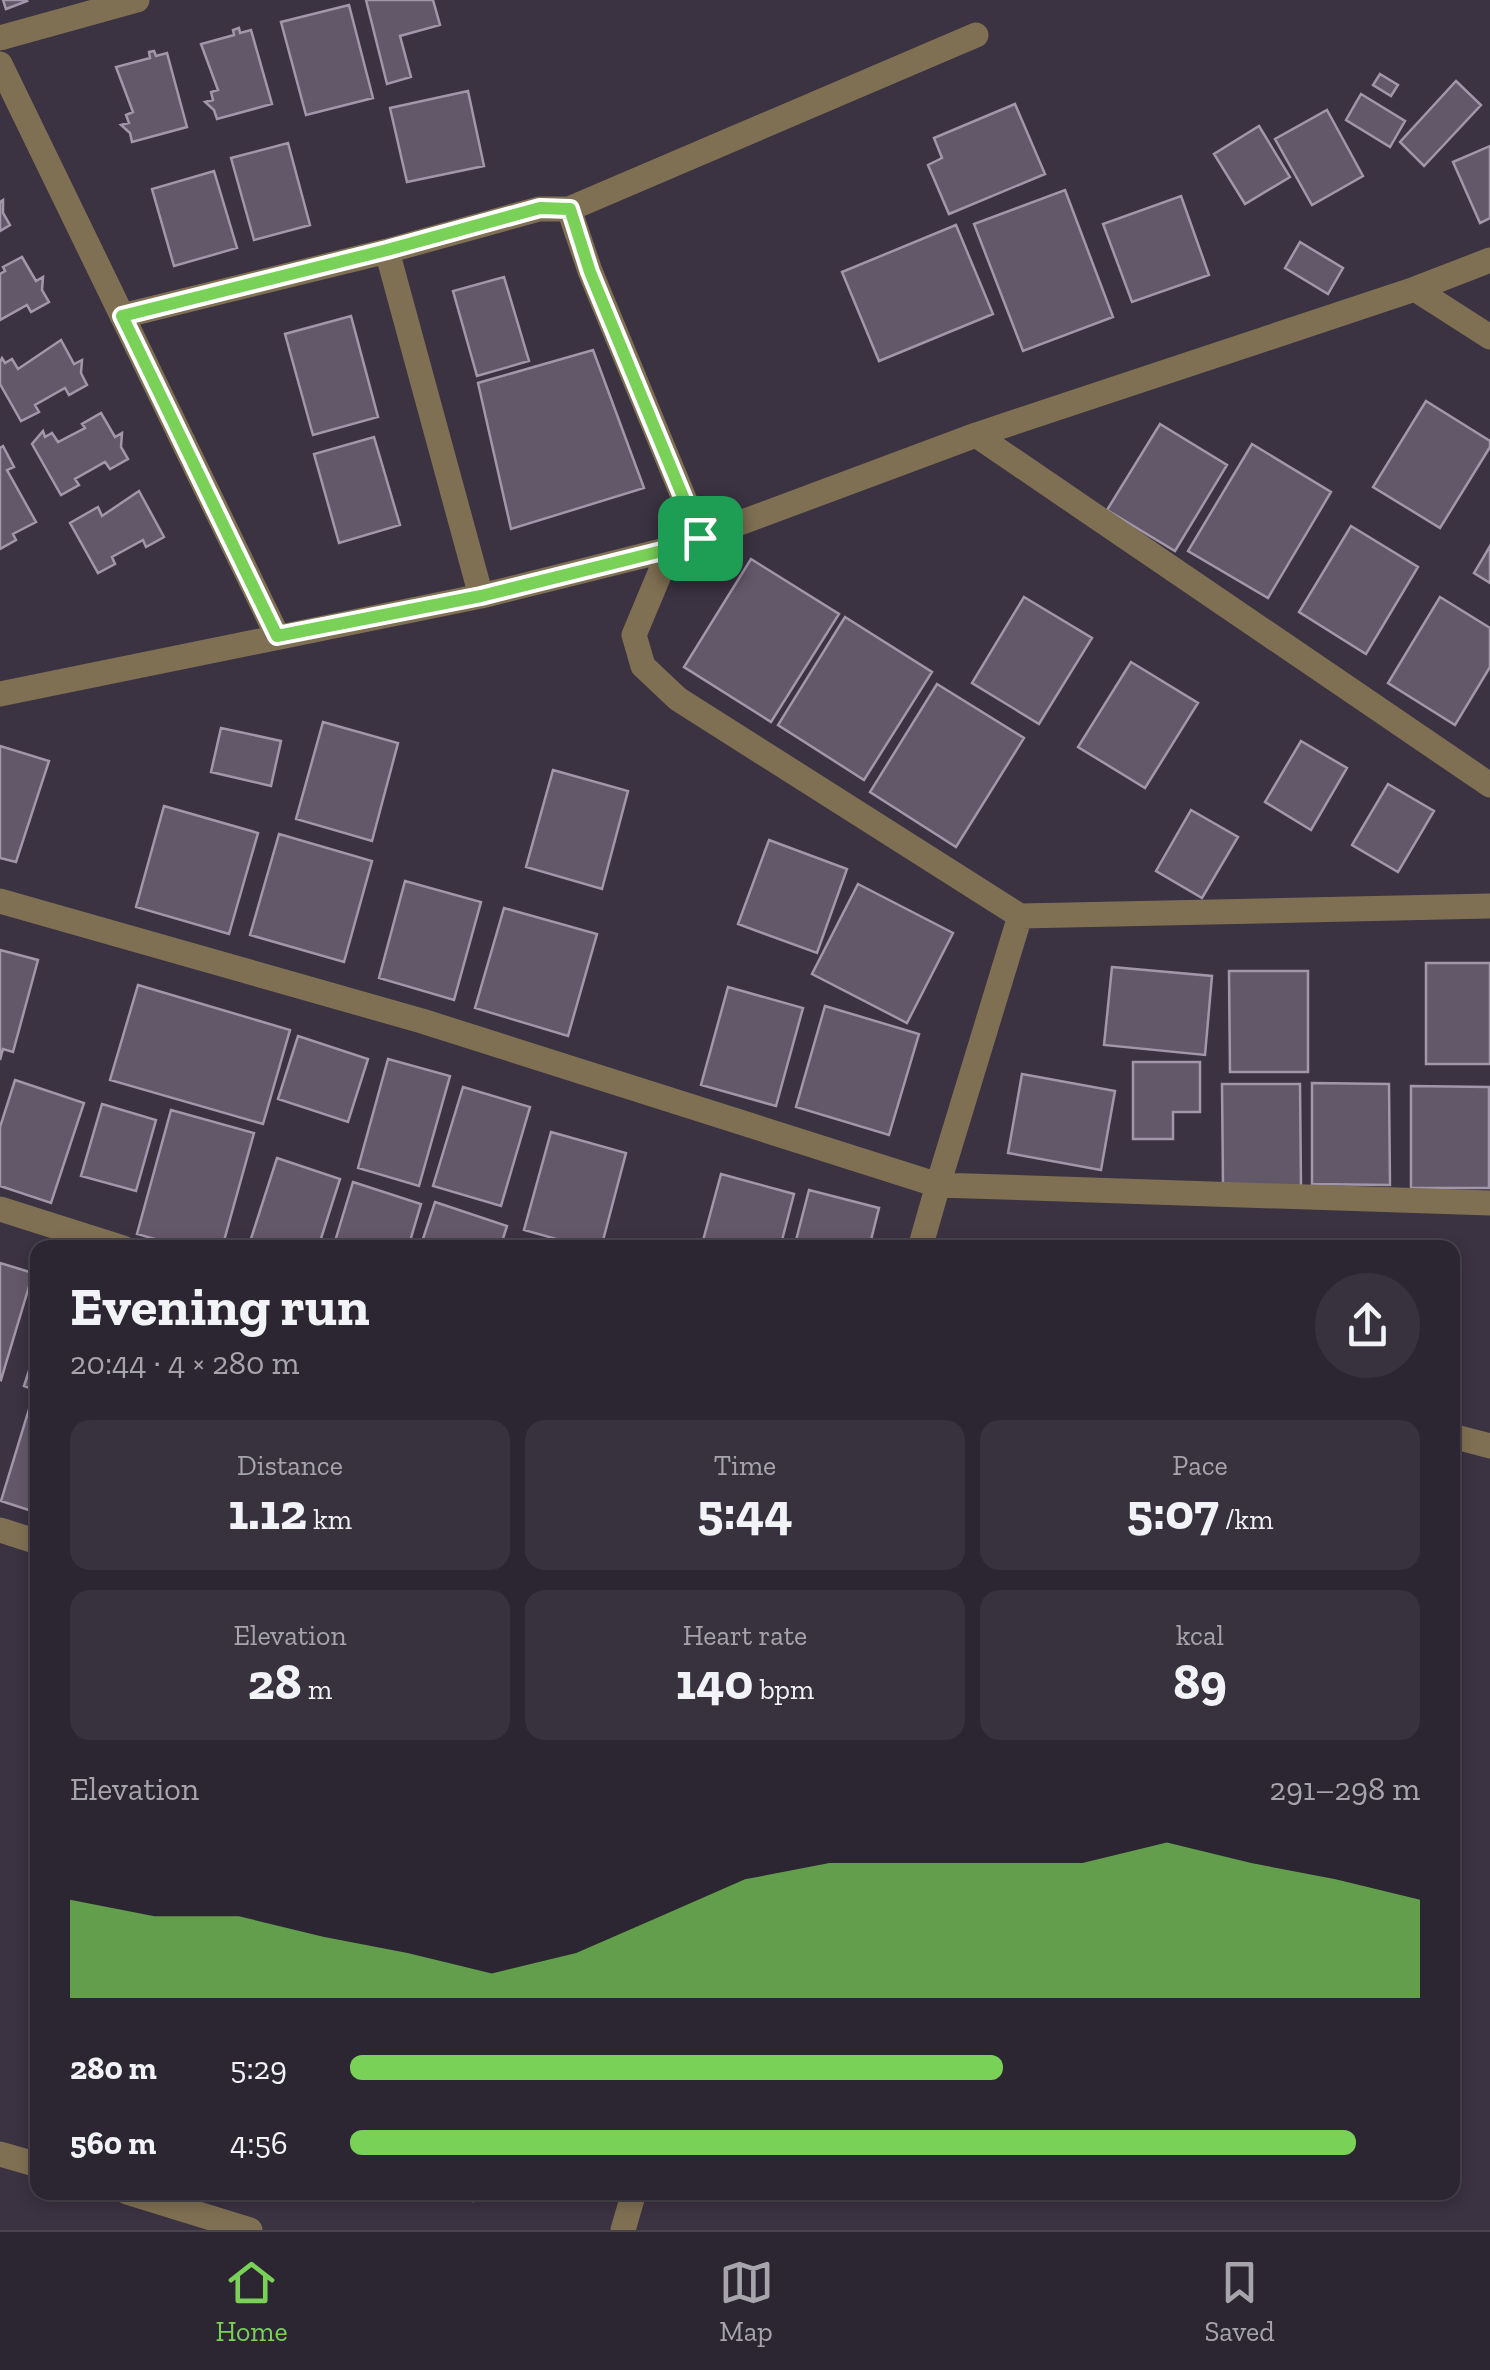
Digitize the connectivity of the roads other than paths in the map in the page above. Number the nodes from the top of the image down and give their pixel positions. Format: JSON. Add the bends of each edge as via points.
{"nodes":[{"id":1,"x":137,"y":0,"type":"edge"},
{"id":2,"x":976,"y":35,"type":"dead end"},
{"id":3,"x":0,"y":38,"type":"edge"},
{"id":4,"x":0,"y":64,"type":"edge"},
{"id":5,"x":570,"y":209,"type":"junction"},
{"id":6,"x":387,"y":250,"type":"junction"},
{"id":7,"x":1490,"y":260,"type":"edge"},
{"id":8,"x":1415,"y":290,"type":"junction"},
{"id":9,"x":122,"y":316,"type":"junction"},
{"id":10,"x":1490,"y":337,"type":"edge"},
{"id":11,"x":976,"y":434,"type":"junction"},
{"id":12,"x":700,"y":538,"type":"junction"},
{"id":13,"x":670,"y":549,"type":"junction"},
{"id":14,"x":481,"y":596,"type":"junction"},
{"id":15,"x":277,"y":636,"type":"junction"},
{"id":16,"x":0,"y":694,"type":"edge"},
{"id":17,"x":1490,"y":785,"type":"edge"},
{"id":18,"x":0,"y":902,"type":"edge"},
{"id":19,"x":1490,"y":906,"type":"edge"},
{"id":20,"x":1020,"y":916,"type":"junction"},
{"id":21,"x":938,"y":1185,"type":"junction"},
{"id":22,"x":1490,"y":1202,"type":"edge"},
{"id":23,"x":0,"y":1209,"type":"edge"},
{"id":24,"x":98,"y":1240,"type":"edge"},
{"id":25,"x":922,"y":1240,"type":"edge"},
{"id":26,"x":1460,"y":1438,"type":"edge"},
{"id":27,"x":1490,"y":1446,"type":"edge"},
{"id":28,"x":0,"y":1530,"type":"edge"},
{"id":29,"x":30,"y":1539,"type":"edge"},
{"id":30,"x":0,"y":2154,"type":"edge"},
{"id":31,"x":30,"y":2163,"type":"edge"},
{"id":32,"x":154,"y":2200,"type":"edge"},
{"id":33,"x":632,"y":2200,"type":"edge"},
{"id":34,"x":250,"y":2230,"type":"edge"},
{"id":35,"x":623,"y":2230,"type":"edge"}],
"edges":[{"from":1,"to":3,"type":"street"},
{"from":2,"to":5,"type":"street"},
{"from":4,"to":9,"type":"street"},
{"from":5,"to":6,"type":"street","via":[[540,208]]},
{"from":5,"to":12,"type":"street"},
{"from":6,"to":9,"type":"street"},
{"from":6,"to":14,"type":"street"},
{"from":7,"to":8,"type":"street"},
{"from":8,"to":10,"type":"street"},
{"from":8,"to":11,"type":"street"},
{"from":9,"to":15,"type":"street"},
{"from":11,"to":12,"type":"street"},
{"from":11,"to":17,"type":"street"},
{"from":12,"to":13,"type":"street"},
{"from":13,"to":14,"type":"street"},
{"from":13,"to":20,"type":"street","via":[[634,635],[643,666],[678,699]]},
{"from":14,"to":15,"type":"street"},
{"from":15,"to":16,"type":"street"},
{"from":18,"to":21,"type":"street","via":[[422,1021]]},
{"from":19,"to":20,"type":"street"},
{"from":20,"to":21,"type":"street"},
{"from":21,"to":22,"type":"street"},
{"from":21,"to":25,"type":"street"},
{"from":23,"to":24,"type":"street"},
{"from":26,"to":27,"type":"street"},
{"from":28,"to":29,"type":"street"},
{"from":30,"to":31,"type":"street"},
{"from":32,"to":34,"type":"street"},
{"from":33,"to":35,"type":"street"}]}
